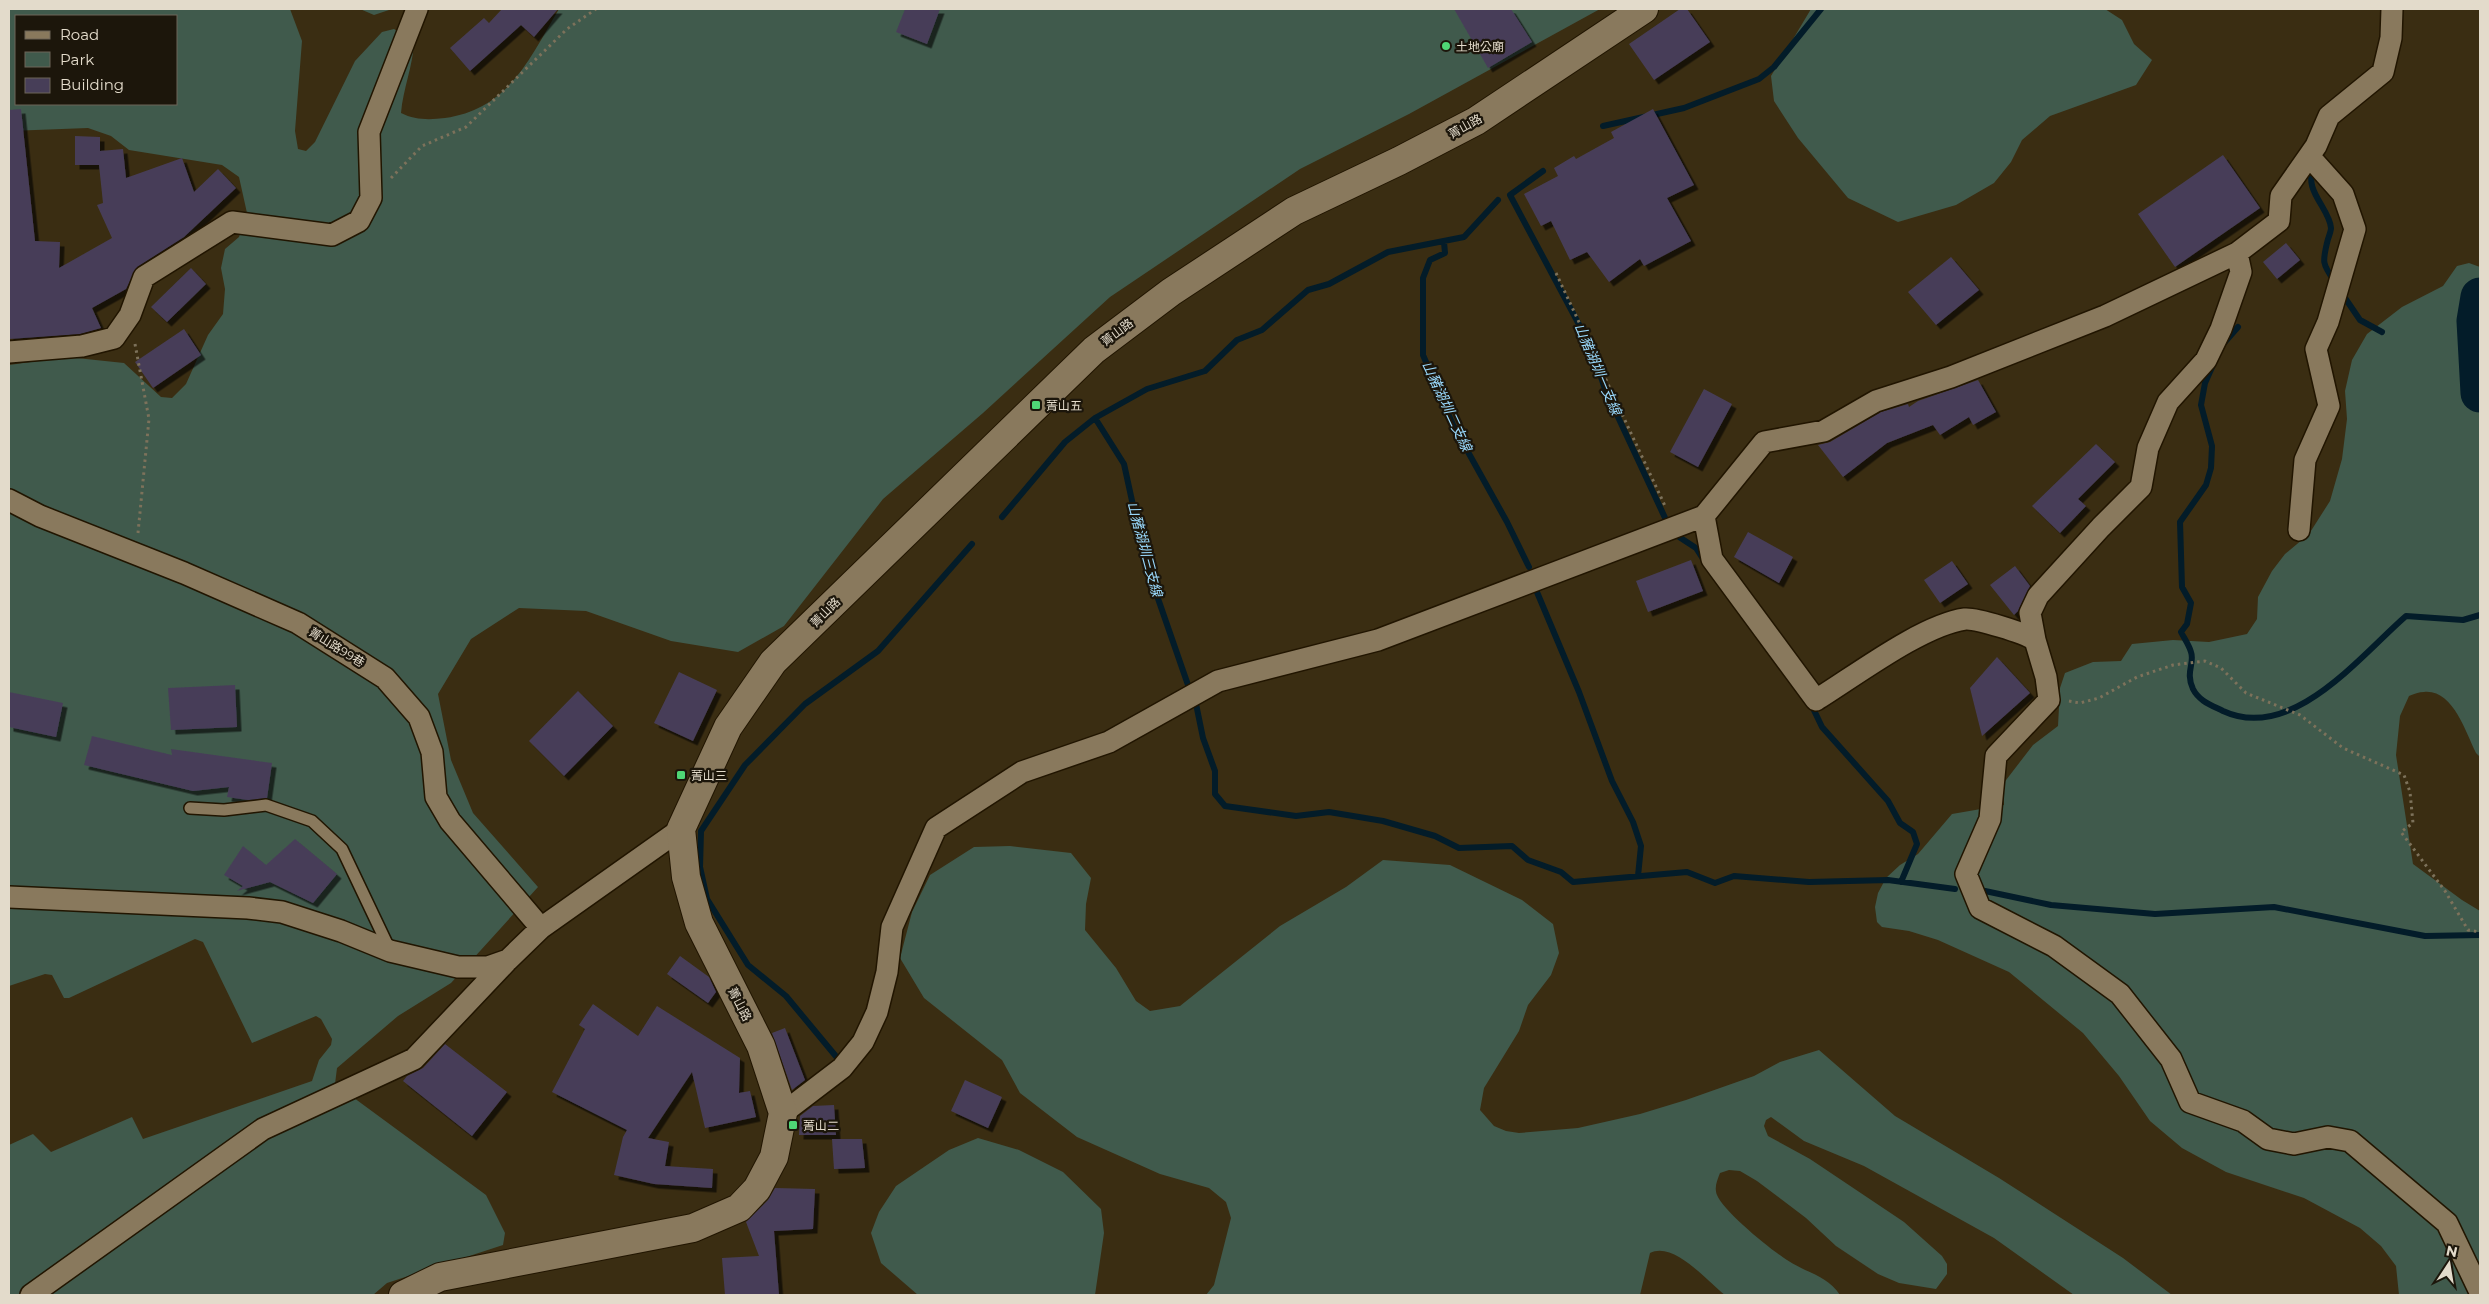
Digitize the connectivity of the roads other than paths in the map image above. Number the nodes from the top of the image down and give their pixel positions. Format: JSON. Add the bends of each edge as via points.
{"nodes":[{"id":1,"x":417,"y":9,"type":"edge"},
{"id":2,"x":1644,"y":9,"type":"edge"},
{"id":3,"x":2392,"y":9,"type":"edge"},
{"id":4,"x":2308,"y":156,"type":"junction"},
{"id":5,"x":2236,"y":253,"type":"junction"},
{"id":6,"x":9,"y":352,"type":"edge"},
{"id":7,"x":9,"y":500,"type":"edge"},
{"id":8,"x":1704,"y":516,"type":"junction"},
{"id":9,"x":2300,"y":530,"type":"dead end"},
{"id":10,"x":2035,"y":640,"type":"junction"},
{"id":11,"x":190,"y":808,"type":"dead end"},
{"id":12,"x":681,"y":829,"type":"junction"},
{"id":13,"x":9,"y":897,"type":"edge"},
{"id":14,"x":541,"y":928,"type":"junction"},
{"id":15,"x":390,"y":951,"type":"junction"},
{"id":16,"x":508,"y":960,"type":"junction"},
{"id":17,"x":783,"y":1113,"type":"junction"},
{"id":18,"x":2480,"y":1292,"type":"edge"},
{"id":19,"x":31,"y":1295,"type":"edge"},
{"id":20,"x":403,"y":1295,"type":"edge"}],
"edges":[{"from":1,"to":6,"type":"street","via":[[369,132],[371,198],[359,221],[332,235],[232,222],[144,277],[130,315],[114,338],[82,346]]},
{"from":2,"to":12,"type":"street","name":"菁山路","via":[[1476,121],[1399,162],[1294,211],[1171,292],[1094,350],[772,662],[728,727]]},
{"from":3,"to":4,"type":"street","via":[[2391,38],[2382,72],[2329,116]]},
{"from":4,"to":5,"type":"street","via":[[2281,196],[2279,221]]},
{"from":4,"to":9,"type":"street","via":[[2343,194],[2355,228],[2328,322],[2316,349],[2328,406],[2305,460]]},
{"from":5,"to":8,"type":"street","via":[[2104,316],[1951,376],[1876,401],[1824,431],[1764,442]]},
{"from":5,"to":10,"type":"street","via":[[2241,272],[2221,329],[2206,360],[2168,402],[2148,448],[2141,487],[2038,596],[2030,613]]},
{"from":7,"to":14,"type":"street","name":"菁山路99巷","via":[[40,516],[298,623],[385,678],[419,717],[432,752],[436,797],[450,821]]},
{"from":8,"to":10,"type":"street","via":[[1712,558],[1816,700],[1924,632],[1966,619],[2025,634]]},
{"from":8,"to":17,"type":"street","via":[[1378,640],[1218,681],[1109,742],[1022,772],[936,828],[892,927],[878,1012],[863,1042],[842,1068]]},
{"from":10,"to":18,"type":"street","via":[[2049,700],[1996,756],[1990,819],[1966,874],[1980,908],[2054,946],[2120,994],[2171,1059],[2190,1102],[2243,1120],[2268,1139],[2294,1144],[2328,1137],[2350,1141],[2447,1223]]},
{"from":11,"to":15,"type":"lane","via":[[224,810],[266,805],[312,820],[342,849]]},
{"from":12,"to":14,"type":"street"},
{"from":12,"to":17,"type":"street","name":"菁山路","via":[[686,877],[699,923],[761,1046]]},
{"from":13,"to":15,"type":"street","via":[[282,912]]},
{"from":14,"to":16,"type":"street"},
{"from":15,"to":16,"type":"street","via":[[458,967],[488,967]]},
{"from":16,"to":19,"type":"street","via":[[414,1058],[263,1129]]},
{"from":17,"to":20,"type":"street","name":"菁山路","via":[[774,1157],[757,1189],[739,1208],[693,1228],[440,1277]]}]}
